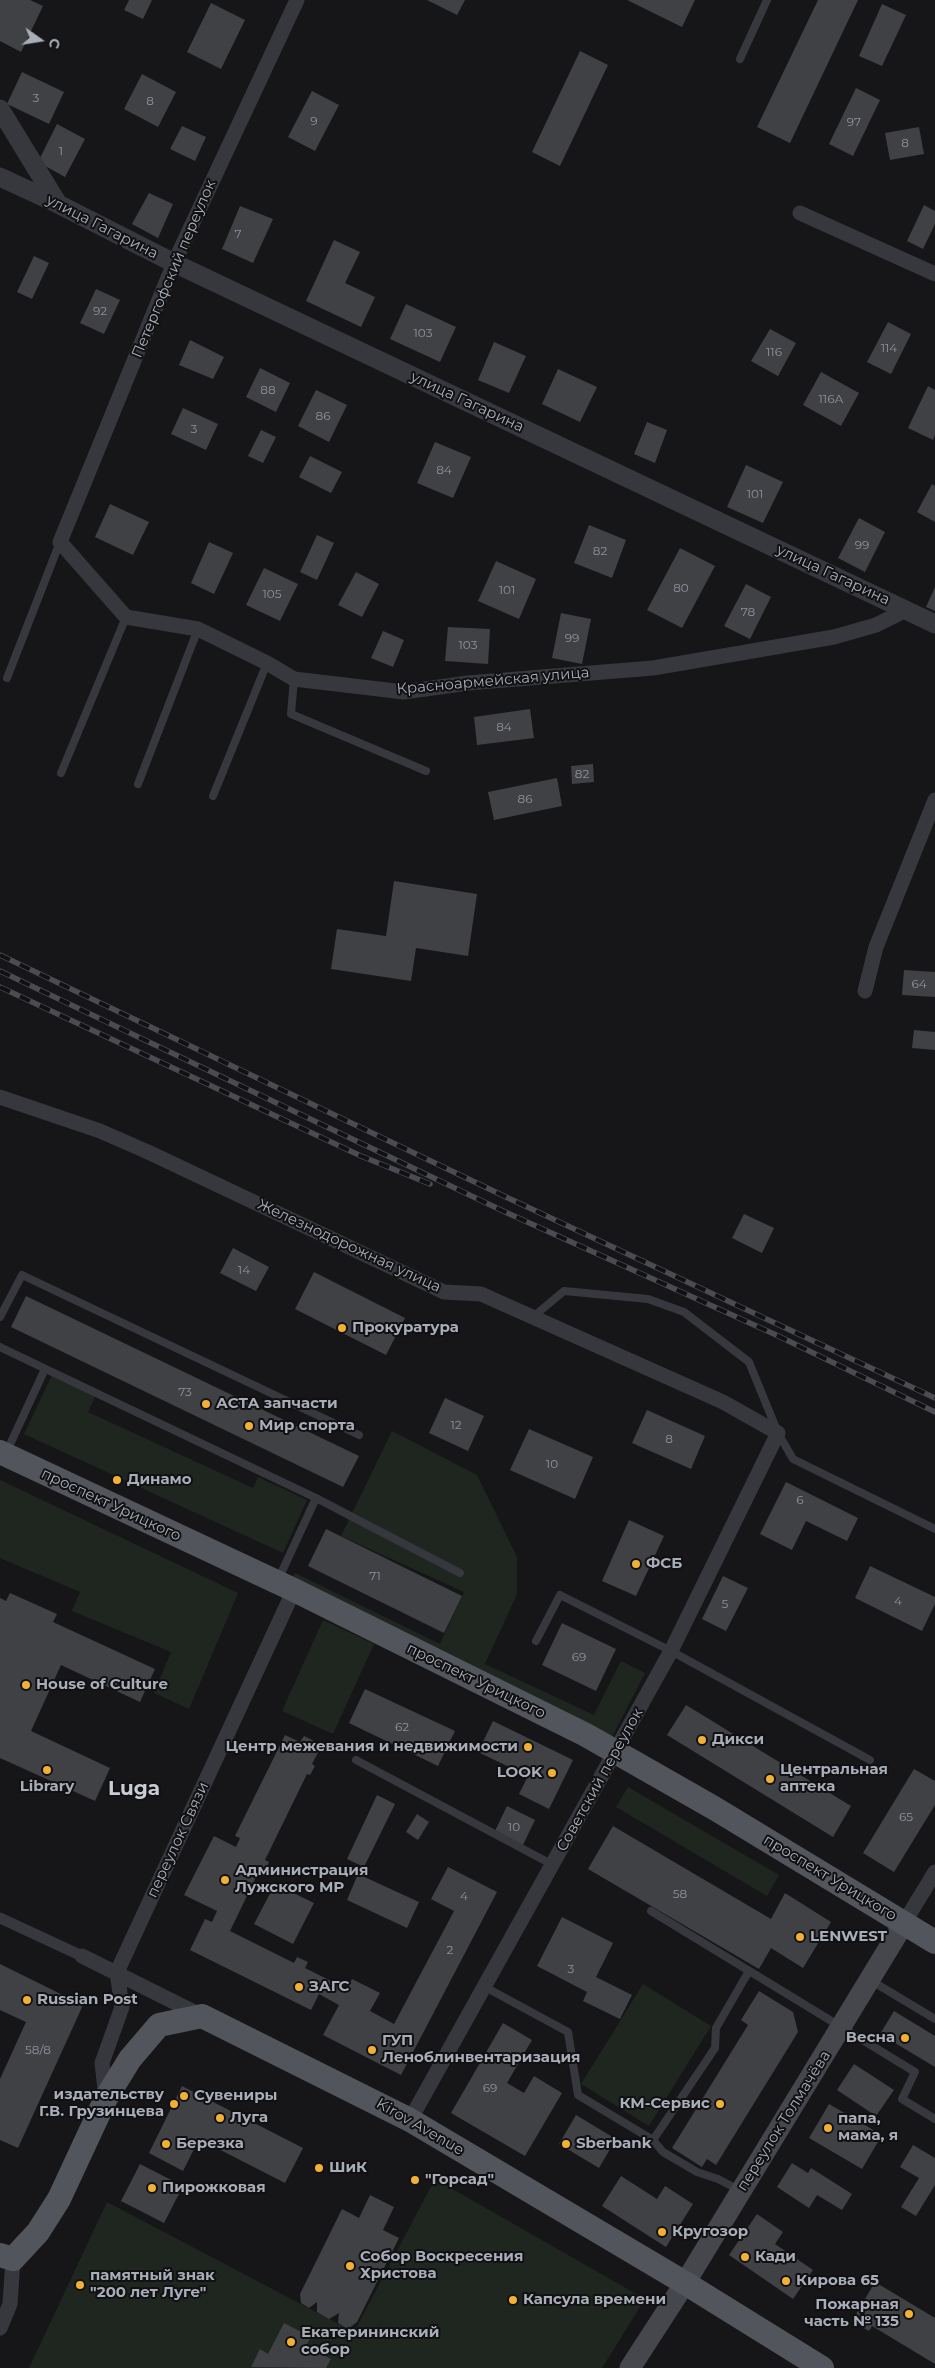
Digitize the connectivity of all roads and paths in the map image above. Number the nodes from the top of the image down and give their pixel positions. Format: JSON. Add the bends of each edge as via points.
{"nodes":[{"id":1,"x":297,"y":0,"type":"edge"},
{"id":2,"x":767,"y":0,"type":"edge"},
{"id":3,"x":740,"y":59,"type":"dead end"},
{"id":4,"x":0,"y":109,"type":"edge"},
{"id":5,"x":0,"y":177,"type":"edge"},
{"id":6,"x":58,"y":204,"type":"junction"},
{"id":7,"x":800,"y":213,"type":"dead end"},
{"id":8,"x":174,"y":263,"type":"junction"},
{"id":9,"x":935,"y":274,"type":"edge"},
{"id":10,"x":60,"y":542,"type":"junction"},
{"id":11,"x":906,"y":610,"type":"junction"},
{"id":12,"x":126,"y":616,"type":"junction"},
{"id":13,"x":935,"y":624,"type":"edge"},
{"id":14,"x":198,"y":629,"type":"junction"},
{"id":15,"x":267,"y":662,"type":"junction"},
{"id":16,"x":7,"y":678,"type":"dead end"},
{"id":17,"x":294,"y":679,"type":"junction"},
{"id":18,"x":426,"y":771,"type":"dead end"},
{"id":19,"x":61,"y":773,"type":"dead end"},
{"id":20,"x":138,"y":784,"type":"dead end"},
{"id":21,"x":213,"y":796,"type":"dead end"},
{"id":22,"x":935,"y":800,"type":"edge"},
{"id":23,"x":865,"y":991,"type":"dead end"},
{"id":24,"x":0,"y":1097,"type":"edge"},
{"id":25,"x":534,"y":1316,"type":"junction"},
{"id":26,"x":0,"y":1317,"type":"edge"},
{"id":27,"x":0,"y":1347,"type":"edge"},
{"id":28,"x":45,"y":1369,"type":"junction"},
{"id":29,"x":778,"y":1434,"type":"junction"},
{"id":30,"x":359,"y":1435,"type":"dead end"},
{"id":31,"x":3,"y":1454,"type":"edge"},
{"id":32,"x":316,"y":1498,"type":"junction"},
{"id":33,"x":935,"y":1529,"type":"edge"},
{"id":34,"x":460,"y":1573,"type":"dead end"},
{"id":35,"x":285,"y":1586,"type":"junction"},
{"id":36,"x":536,"y":1641,"type":"dead end"},
{"id":37,"x":671,"y":1651,"type":"junction"},
{"id":38,"x":615,"y":1751,"type":"junction"},
{"id":39,"x":356,"y":1760,"type":"dead end"},
{"id":40,"x":870,"y":1760,"type":"dead end"},
{"id":41,"x":553,"y":1865,"type":"junction"},
{"id":42,"x":935,"y":1872,"type":"edge"},
{"id":43,"x":651,"y":1911,"type":"dead end"},
{"id":44,"x":0,"y":1918,"type":"edge"},
{"id":45,"x":904,"y":1924,"type":"junction"},
{"id":46,"x":935,"y":1942,"type":"edge"},
{"id":47,"x":82,"y":1956,"type":"joint"},
{"id":48,"x":749,"y":1971,"type":"junction"},
{"id":49,"x":117,"y":1972,"type":"junction"},
{"id":50,"x":870,"y":1980,"type":"junction"},
{"id":51,"x":485,"y":1987,"type":"junction"},
{"id":52,"x":202,"y":2016,"type":"junction"},
{"id":53,"x":935,"y":2019,"type":"edge"},
{"id":54,"x":841,"y":2027,"type":"junction"},
{"id":55,"x":106,"y":2098,"type":"junction"},
{"id":56,"x":935,"y":2119,"type":"edge"},
{"id":57,"x":410,"y":2120,"type":"junction"},
{"id":58,"x":653,"y":2140,"type":"junction"},
{"id":59,"x":740,"y":2191,"type":"junction"},
{"id":60,"x":6,"y":2257,"type":"edge"},
{"id":61,"x":685,"y":2283,"type":"junction"},
{"id":62,"x":0,"y":2328,"type":"edge"},
{"id":63,"x":630,"y":2368,"type":"edge"},
{"id":64,"x":822,"y":2368,"type":"edge"}],
"edges":[{"from":1,"to":8,"type":"street","name":"Петергофский переулок"},
{"from":2,"to":3,"type":"lane"},
{"from":4,"to":6,"type":"street"},
{"from":5,"to":6,"type":"street","name":"улица Гагарина"},
{"from":6,"to":8,"type":"street","name":"улица Гагарина"},
{"from":7,"to":9,"type":"street"},
{"from":8,"to":10,"type":"street","name":"Петергофский переулок"},
{"from":8,"to":11,"type":"street","name":"улица Гагарина"},
{"from":10,"to":12,"type":"street"},
{"from":10,"to":16,"type":"lane"},
{"from":11,"to":13,"type":"street","name":"улица Гагарина"},
{"from":11,"to":17,"type":"street","name":"Красноармейская улица","via":[[876,625],[834,637],[653,668],[468,683],[404,692]]},
{"from":12,"to":14,"type":"street","name":"Красноармейская улица"},
{"from":12,"to":19,"type":"lane"},
{"from":14,"to":15,"type":"street","name":"Красноармейская улица"},
{"from":14,"to":20,"type":"lane"},
{"from":15,"to":17,"type":"street","name":"Красноармейская улица"},
{"from":15,"to":21,"type":"lane"},
{"from":17,"to":18,"type":"lane","via":[[291,714]]},
{"from":22,"to":23,"type":"street","via":[[876,947]]},
{"from":24,"to":25,"type":"street","name":"Железнодорожная улица","via":[[148,1152],[444,1292],[481,1294]]},
{"from":25,"to":29,"type":"street","name":"Железнодорожная улица","via":[[723,1402]]},
{"from":25,"to":29,"type":"lane","via":[[564,1291],[648,1299],[684,1312],[750,1362]]},
{"from":26,"to":30,"type":"lane","via":[[22,1276]]},
{"from":27,"to":28,"type":"lane"},
{"from":28,"to":31,"type":"lane"},
{"from":28,"to":32,"type":"lane"},
{"from":29,"to":33,"type":"lane","via":[[793,1459]]},
{"from":29,"to":37,"type":"street","name":"Советский переулок"},
{"from":31,"to":35,"type":"main road","name":"проспект Урицкого"},
{"from":32,"to":34,"type":"lane"},
{"from":32,"to":35,"type":"lane"},
{"from":35,"to":38,"type":"main road","name":"проспект Урицкого"},
{"from":35,"to":49,"type":"street","name":"переулок Связи"},
{"from":36,"to":37,"type":"lane","via":[[560,1595]]},
{"from":37,"to":38,"type":"street","name":"Советский переулок"},
{"from":37,"to":40,"type":"lane"},
{"from":38,"to":41,"type":"street","name":"Советский переулок"},
{"from":38,"to":45,"type":"main road","name":"проспект Урицкого"},
{"from":39,"to":41,"type":"lane"},
{"from":41,"to":51,"type":"street","name":"Советский переулок"},
{"from":42,"to":45,"type":"street","name":"переулок Толмачёва"},
{"from":43,"to":48,"type":"lane"},
{"from":44,"to":47,"type":"street","name":"Kirov Avenue"},
{"from":45,"to":46,"type":"main road","name":"проспект Урицкого"},
{"from":45,"to":50,"type":"main road","name":"переулок Толмачёва"},
{"from":47,"to":49,"type":"street","name":"Kirov Avenue"},
{"from":48,"to":54,"type":"lane"},
{"from":48,"to":58,"type":"lane","via":[[716,2028],[715,2048]]},
{"from":49,"to":52,"type":"street","name":"Kirov Avenue"},
{"from":49,"to":55,"type":"street","via":[[122,2007],[102,2063]]},
{"from":50,"to":53,"type":"lane"},
{"from":50,"to":54,"type":"main road","name":"переулок Толмачёва"},
{"from":51,"to":57,"type":"street","name":"Советский переулок"},
{"from":51,"to":58,"type":"lane","via":[[568,2032],[578,2095]]},
{"from":52,"to":55,"type":"main road","via":[[160,2025],[130,2059]]},
{"from":52,"to":57,"type":"main road","name":"Kirov Avenue"},
{"from":54,"to":56,"type":"lane","via":[[915,2072],[902,2099]]},
{"from":54,"to":59,"type":"main road","name":"переулок Толмачёва"},
{"from":55,"to":60,"type":"main road","via":[[59,2199],[38,2232]]},
{"from":57,"to":61,"type":"main road","name":"Kirov Avenue"},
{"from":58,"to":59,"type":"lane","via":[[663,2152],[697,2172]]},
{"from":59,"to":61,"type":"main road","name":"переулок Толмачёва"},
{"from":60,"to":62,"type":"street","via":[[10,2304]]},
{"from":61,"to":63,"type":"main road","name":"переулок Толмачёва"},
{"from":61,"to":64,"type":"main road","name":"Kirov Avenue"}]}
